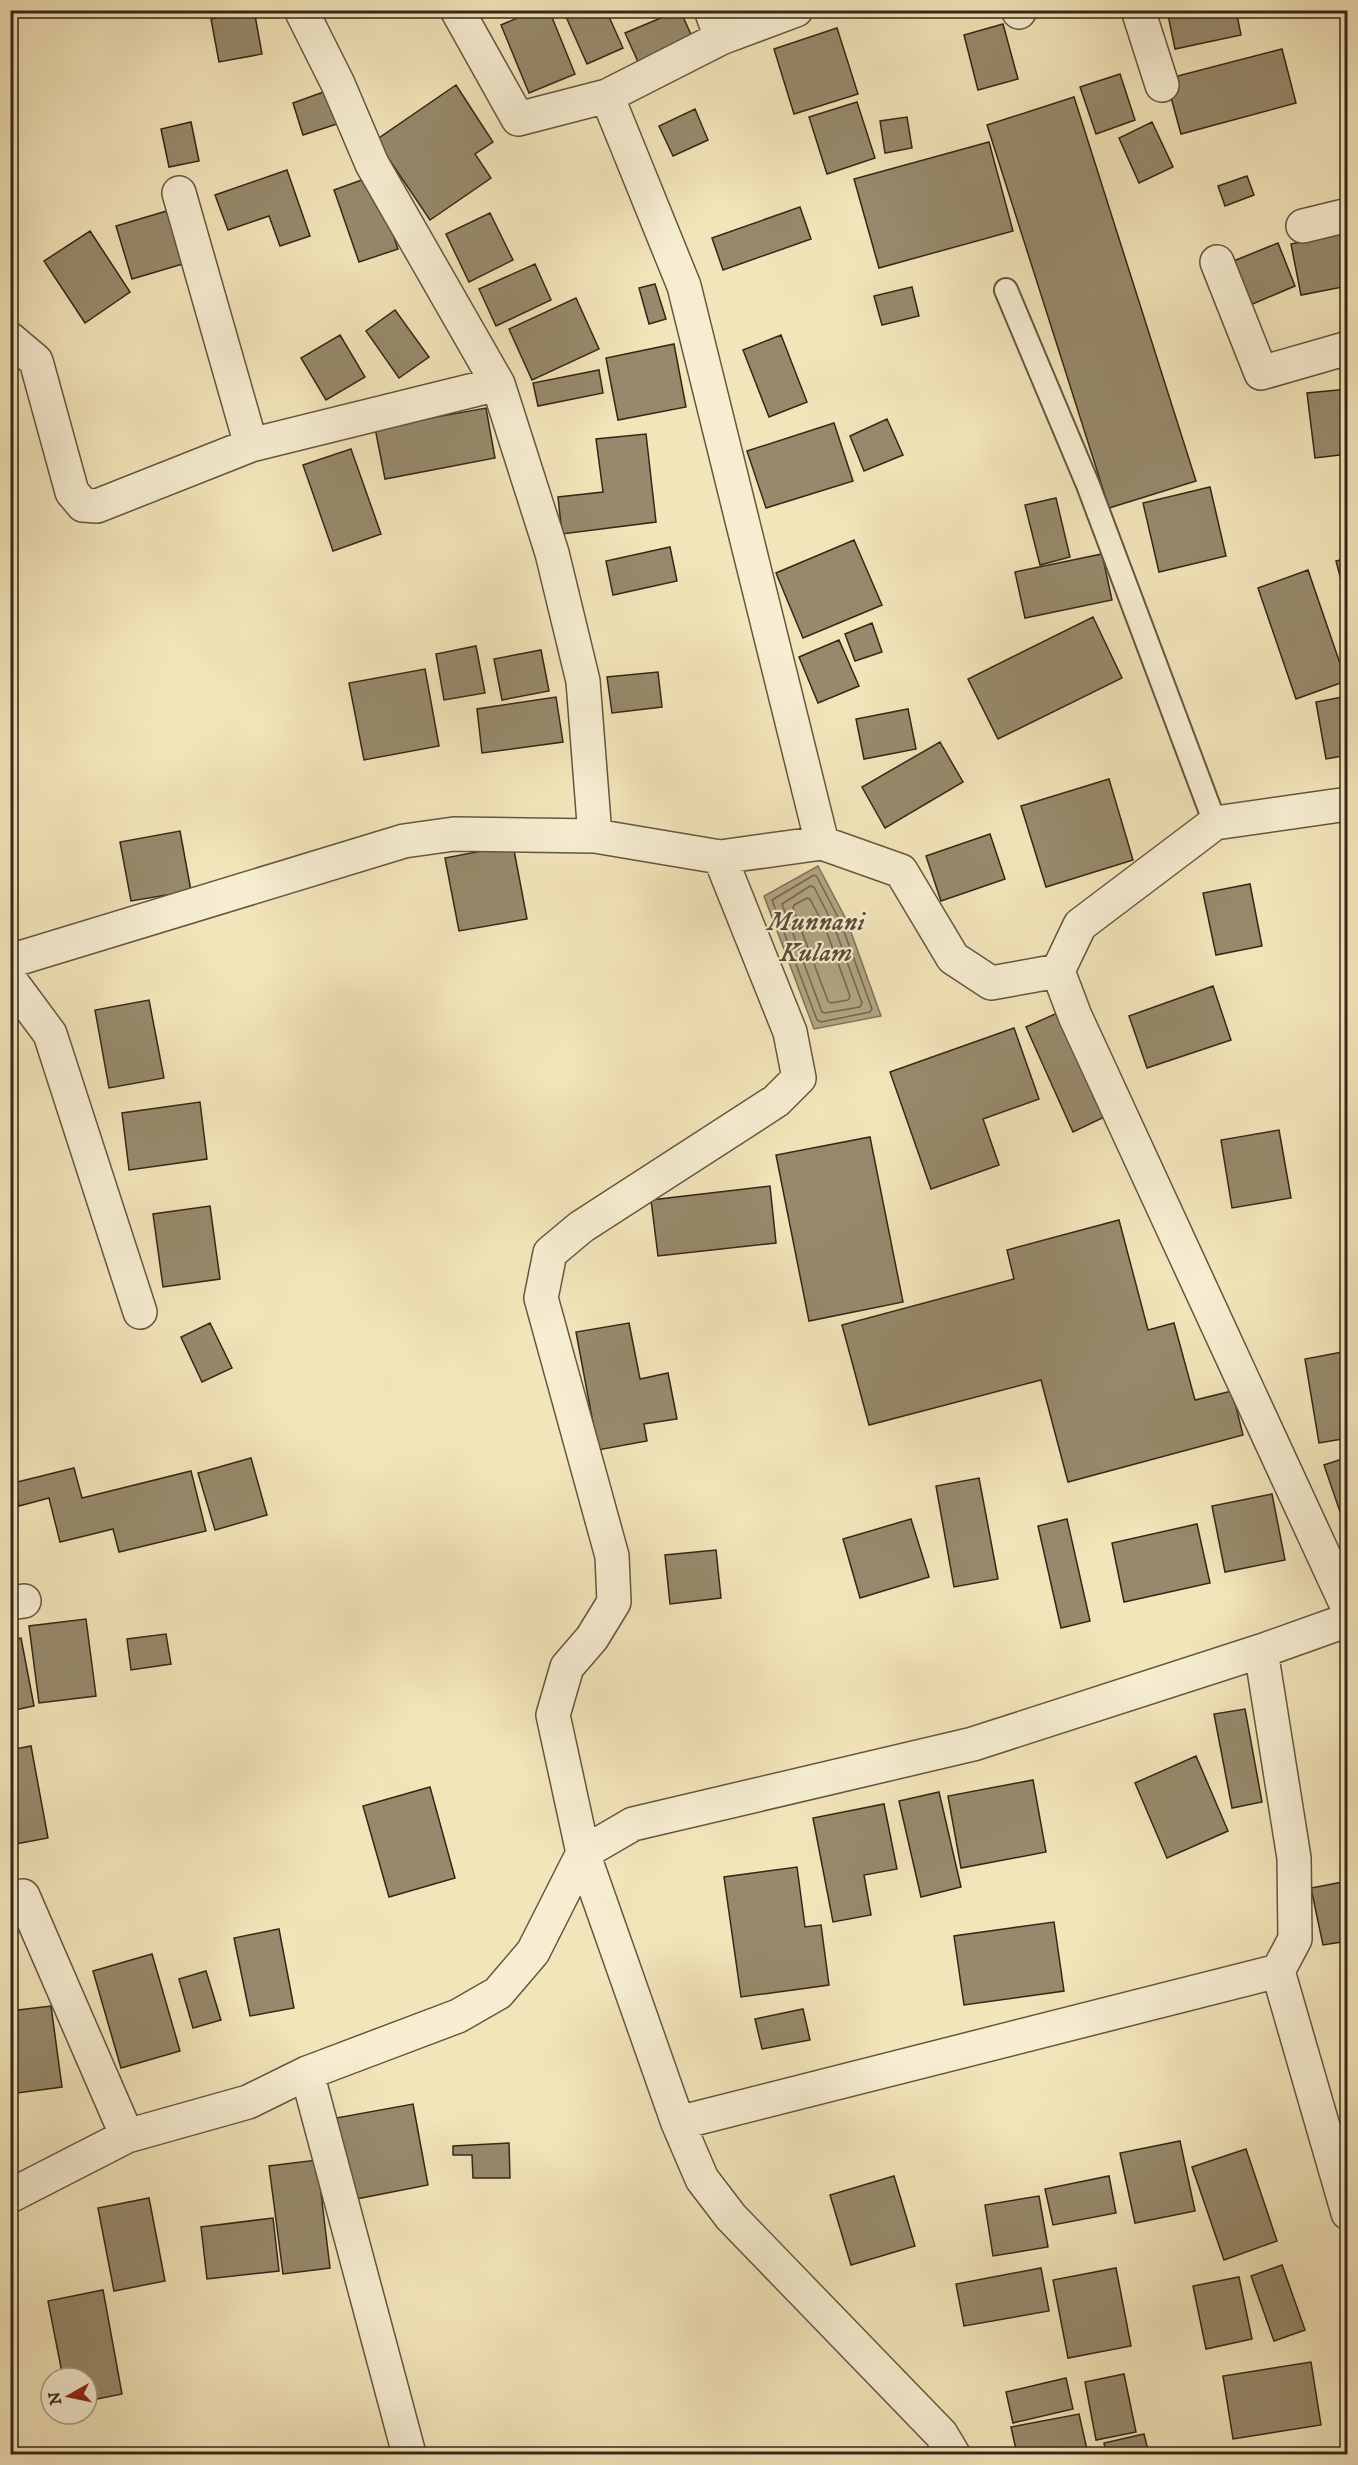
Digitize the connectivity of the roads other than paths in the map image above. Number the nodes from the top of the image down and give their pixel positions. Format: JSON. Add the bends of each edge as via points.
{"nodes":[{"id":1,"x":301,"y":10,"type":"edge"},
{"id":2,"x":457,"y":10,"type":"edge"},
{"id":3,"x":796,"y":10,"type":"edge"},
{"id":4,"x":1138,"y":10,"type":"edge"},
{"id":5,"x":716,"y":24,"type":"edge"},
{"id":6,"x":1162,"y":85,"type":"dead end"},
{"id":7,"x":607,"y":96,"type":"junction"},
{"id":8,"x":179,"y":193,"type":"dead end"},
{"id":9,"x":1347,"y":215,"type":"edge"},
{"id":10,"x":1303,"y":226,"type":"dead end"},
{"id":11,"x":1217,"y":262,"type":"dead end"},
{"id":12,"x":1006,"y":290,"type":"dead end"},
{"id":13,"x":10,"y":339,"type":"edge"},
{"id":14,"x":1347,"y":348,"type":"edge"},
{"id":15,"x":498,"y":384,"type":"junction"},
{"id":16,"x":251,"y":445,"type":"junction"},
{"id":17,"x":1347,"y":804,"type":"edge"},
{"id":18,"x":1215,"y":823,"type":"junction"},
{"id":19,"x":595,"y":836,"type":"junction"},
{"id":20,"x":822,"y":843,"type":"junction"},
{"id":21,"x":720,"y":857,"type":"junction"},
{"id":22,"x":10,"y":961,"type":"edge"},
{"id":23,"x":1058,"y":971,"type":"junction"},
{"id":24,"x":10,"y":980,"type":"edge"},
{"id":25,"x":140,"y":1312,"type":"dead end"},
{"id":26,"x":1344,"y":1592,"type":"edge"},
{"id":27,"x":1347,"y":1620,"type":"edge"},
{"id":28,"x":1261,"y":1651,"type":"junction"},
{"id":29,"x":584,"y":1853,"type":"junction"},
{"id":30,"x":23,"y":1896,"type":"dead end"},
{"id":31,"x":1278,"y":1971,"type":"junction"},
{"id":32,"x":307,"y":2073,"type":"junction"},
{"id":33,"x":678,"y":2123,"type":"junction"},
{"id":34,"x":128,"y":2136,"type":"junction"},
{"id":35,"x":10,"y":2196,"type":"edge"},
{"id":36,"x":1347,"y":2213,"type":"edge"},
{"id":37,"x":409,"y":2454,"type":"edge"},
{"id":38,"x":953,"y":2454,"type":"edge"}],
"edges":[{"from":1,"to":15,"type":"street","via":[[372,164]]},
{"from":2,"to":7,"type":"street","via":[[518,119]]},
{"from":3,"to":5,"type":"street"},
{"from":4,"to":6,"type":"street"},
{"from":5,"to":7,"type":"street"},
{"from":7,"to":20,"type":"street","via":[[684,286]]},
{"from":8,"to":16,"type":"street"},
{"from":9,"to":10,"type":"street"},
{"from":11,"to":14,"type":"street","via":[[1261,373]]},
{"from":12,"to":18,"type":"lane","via":[[1088,485]]},
{"from":13,"to":16,"type":"street","via":[[36,361],[72,492],[83,505],[97,506]]},
{"from":15,"to":16,"type":"street"},
{"from":15,"to":19,"type":"street","via":[[552,553],[583,681]]},
{"from":17,"to":18,"type":"street"},
{"from":18,"to":23,"type":"street","via":[[1080,925]]},
{"from":19,"to":21,"type":"street"},
{"from":19,"to":22,"type":"street","via":[[454,834],[404,841]]},
{"from":20,"to":21,"type":"street"},
{"from":20,"to":23,"type":"street","via":[[901,871],[953,958],[991,983]]},
{"from":21,"to":29,"type":"street","via":[[790,1032],[799,1078],[776,1101],[582,1227],[550,1254],[542,1298],[612,1556],[614,1602],[592,1638],[567,1667],[552,1715]]},
{"from":23,"to":26,"type":"street","via":[[1075,1017]]},
{"from":24,"to":25,"type":"street","via":[[50,1034]]},
{"from":27,"to":28,"type":"street"},
{"from":28,"to":29,"type":"street","via":[[973,1744],[633,1824]]},
{"from":28,"to":31,"type":"street","via":[[1294,1858],[1295,1939]]},
{"from":29,"to":32,"type":"street","via":[[533,1952],[498,1993],[458,2016]]},
{"from":29,"to":33,"type":"street"},
{"from":30,"to":34,"type":"street"},
{"from":31,"to":33,"type":"street"},
{"from":31,"to":36,"type":"street"},
{"from":32,"to":34,"type":"street","via":[[248,2102]]},
{"from":32,"to":37,"type":"street"},
{"from":33,"to":38,"type":"street","via":[[702,2179],[731,2217],[941,2434]]},
{"from":34,"to":35,"type":"street"}]}
